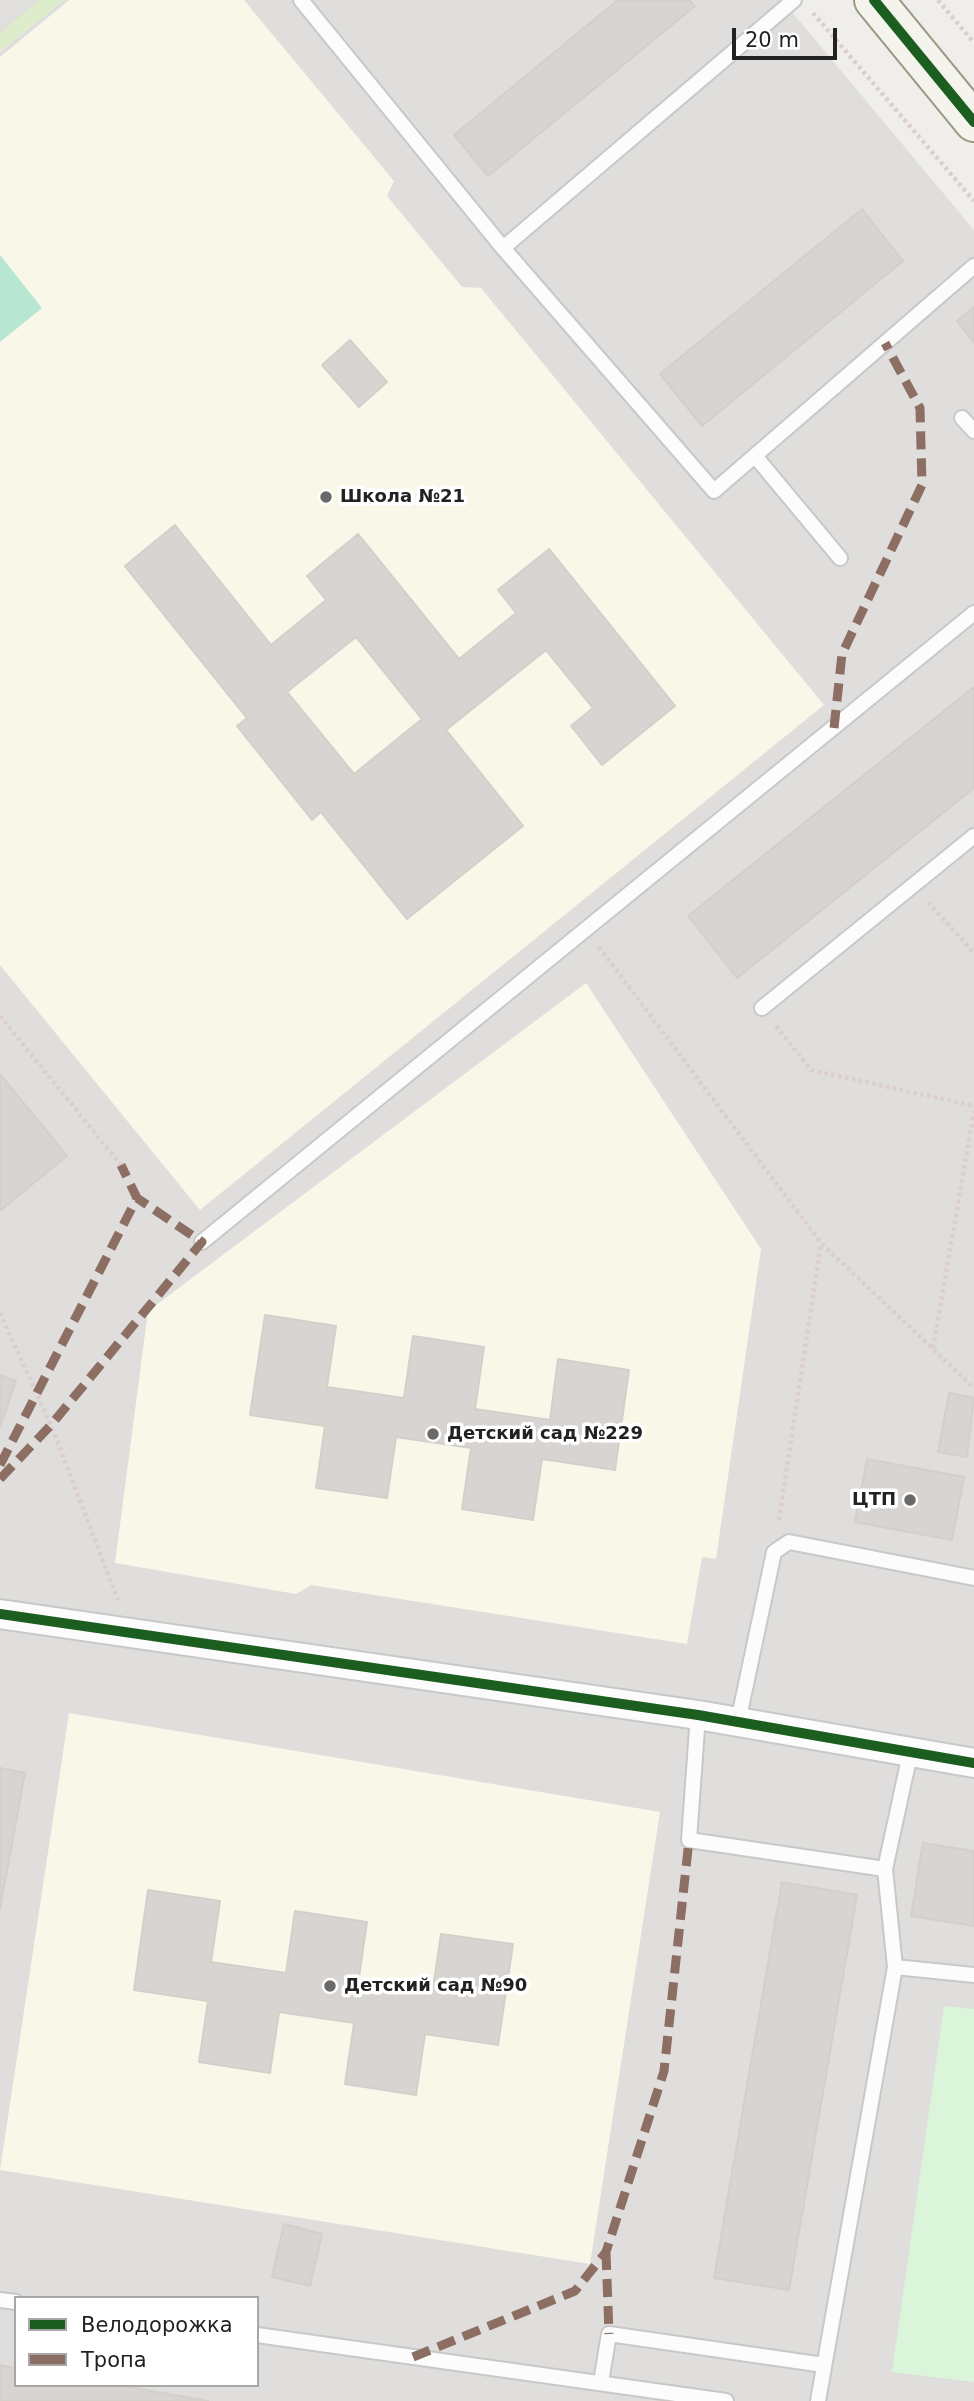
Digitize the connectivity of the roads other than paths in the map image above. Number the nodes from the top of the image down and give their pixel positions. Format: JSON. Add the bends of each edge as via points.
{"nodes":[{"id":1,"x":302,"y":0,"type":"edge"},
{"id":2,"x":794,"y":0,"type":"edge"},
{"id":3,"x":874,"y":0,"type":"edge"},
{"id":4,"x":974,"y":122,"type":"edge"},
{"id":5,"x":503,"y":248,"type":"junction"},
{"id":6,"x":974,"y":266,"type":"edge"},
{"id":7,"x":962,"y":418,"type":"dead end"},
{"id":8,"x":974,"y":431,"type":"edge"},
{"id":9,"x":755,"y":456,"type":"junction"},
{"id":10,"x":840,"y":558,"type":"dead end"},
{"id":11,"x":974,"y":614,"type":"edge"},
{"id":12,"x":974,"y":836,"type":"edge"},
{"id":13,"x":762,"y":1008,"type":"road end"},
{"id":14,"x":202,"y":1242,"type":"dead end"},
{"id":15,"x":974,"y":1578,"type":"edge"},
{"id":16,"x":0,"y":1614,"type":"edge"},
{"id":17,"x":698,"y":1715,"type":"junction"},
{"id":18,"x":738,"y":1723,"type":"junction"},
{"id":19,"x":909,"y":1754,"type":"junction"},
{"id":20,"x":974,"y":1763,"type":"edge"},
{"id":21,"x":884,"y":1868,"type":"junction"},
{"id":22,"x":895,"y":1967,"type":"junction"},
{"id":23,"x":974,"y":1975,"type":"edge"},
{"id":24,"x":259,"y":2335,"type":"edge"},
{"id":25,"x":824,"y":2365,"type":"junction"},
{"id":26,"x":601,"y":2382,"type":"junction"},
{"id":27,"x":726,"y":2401,"type":"edge"},
{"id":28,"x":818,"y":2401,"type":"edge"}],
"edges":[{"from":1,"to":5,"type":"lane"},
{"from":2,"to":5,"type":"lane"},
{"from":3,"to":4,"type":"street"},
{"from":5,"to":9,"type":"lane","via":[[714,491]]},
{"from":6,"to":9,"type":"lane"},
{"from":7,"to":8,"type":"lane"},
{"from":9,"to":10,"type":"lane"},
{"from":11,"to":14,"type":"lane"},
{"from":12,"to":13,"type":"lane"},
{"from":15,"to":18,"type":"lane","via":[[789,1542],[774,1552]]},
{"from":16,"to":17,"type":"street"},
{"from":17,"to":18,"type":"street"},
{"from":17,"to":21,"type":"lane","via":[[689,1840]]},
{"from":18,"to":19,"type":"street"},
{"from":19,"to":20,"type":"street"},
{"from":19,"to":21,"type":"lane"},
{"from":21,"to":22,"type":"lane"},
{"from":22,"to":23,"type":"lane"},
{"from":22,"to":25,"type":"lane"},
{"from":24,"to":26,"type":"lane"},
{"from":25,"to":26,"type":"lane","via":[[609,2334]]},
{"from":25,"to":28,"type":"lane"},
{"from":26,"to":27,"type":"lane"}]}
